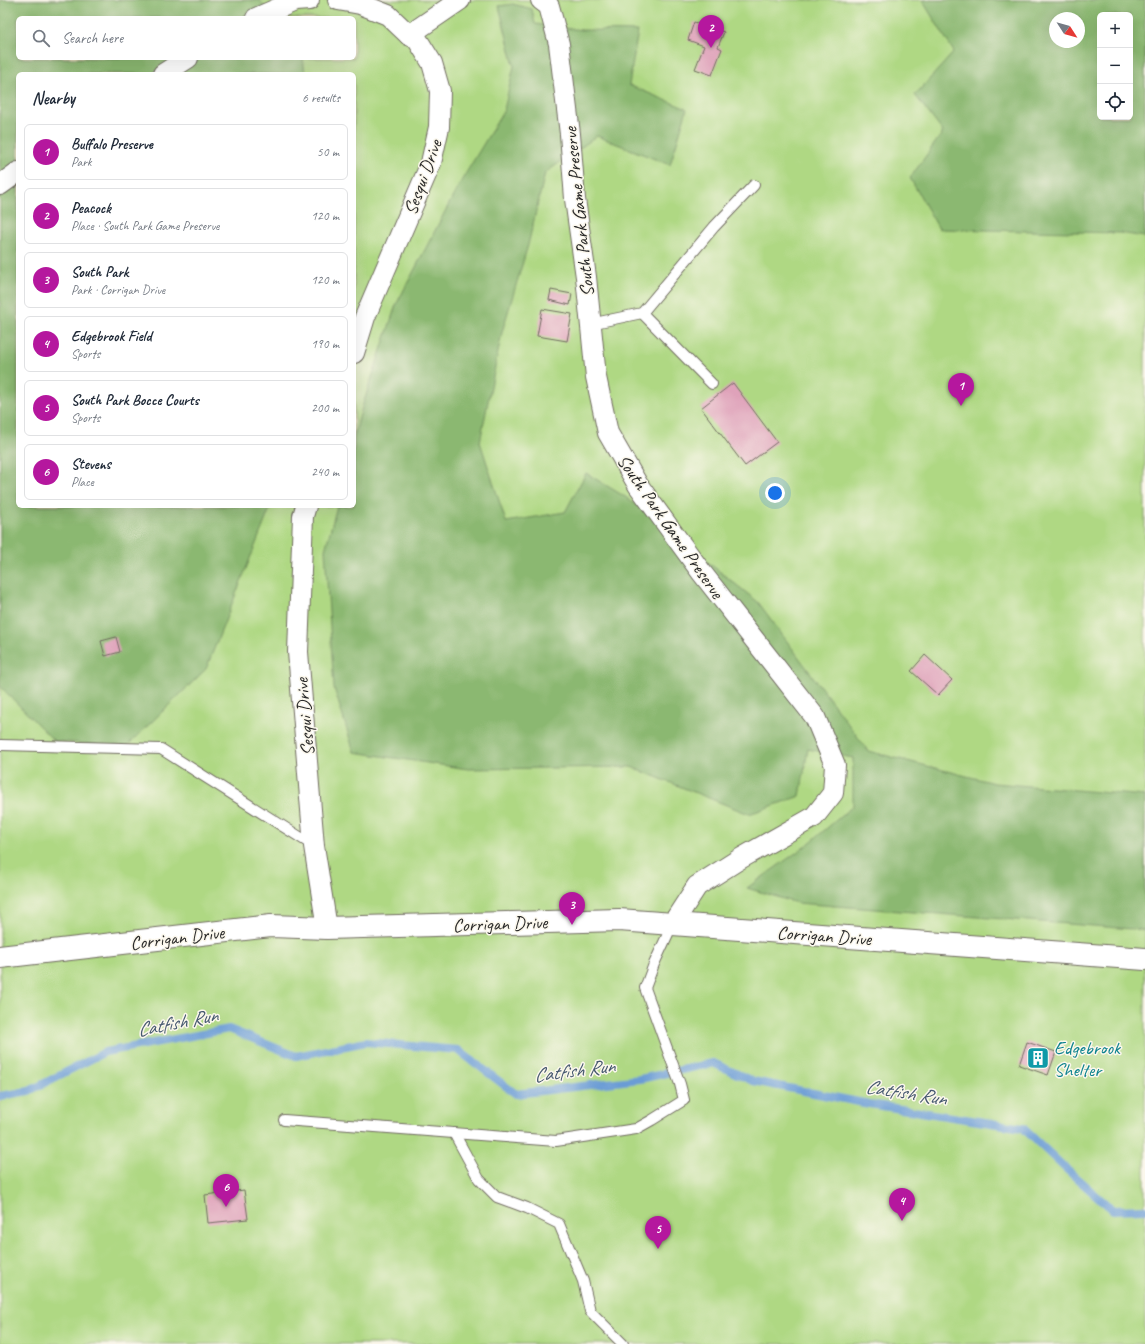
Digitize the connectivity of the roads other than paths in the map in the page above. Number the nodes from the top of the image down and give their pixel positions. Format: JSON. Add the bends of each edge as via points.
{"nodes":[{"id":1,"x":309,"y":0,"type":"edge"},
{"id":2,"x":338,"y":0,"type":"edge"},
{"id":3,"x":460,"y":0,"type":"edge"},
{"id":4,"x":541,"y":0,"type":"edge"},
{"id":5,"x":261,"y":16,"type":"edge"},
{"id":6,"x":410,"y":34,"type":"junction"},
{"id":7,"x":185,"y":60,"type":"edge"},
{"id":8,"x":166,"y":72,"type":"edge"},
{"id":9,"x":16,"y":173,"type":"edge"},
{"id":10,"x":0,"y":185,"type":"edge"},
{"id":11,"x":754,"y":185,"type":"dead end"},
{"id":12,"x":642,"y":313,"type":"junction"},
{"id":13,"x":590,"y":324,"type":"junction"},
{"id":14,"x":356,"y":346,"type":"edge"},
{"id":15,"x":712,"y":384,"type":"dead end"},
{"id":16,"x":305,"y":508,"type":"edge"},
{"id":17,"x":0,"y":745,"type":"edge"},
{"id":18,"x":314,"y":846,"type":"junction"},
{"id":19,"x":673,"y":923,"type":"junction"},
{"id":20,"x":327,"y":928,"type":"junction"},
{"id":21,"x":0,"y":957,"type":"edge"},
{"id":22,"x":1145,"y":959,"type":"edge"},
{"id":23,"x":284,"y":1120,"type":"dead end"},
{"id":24,"x":454,"y":1133,"type":"junction"},
{"id":25,"x":623,"y":1344,"type":"edge"}],
"edges":[{"from":1,"to":5,"type":"street","via":[[295,1]]},
{"from":2,"to":6,"type":"street","name":"Sesqui Drive","via":[[360,4],[388,16]]},
{"from":3,"to":6,"type":"street"},
{"from":4,"to":13,"type":"street","name":"South Park Game Preserve","via":[[549,6],[559,44]]},
{"from":6,"to":14,"type":"street","name":"Sesqui Drive","via":[[417,39],[432,63],[440,91],[439,127],[431,163],[365,317]]},
{"from":7,"to":8,"type":"street"},
{"from":9,"to":10,"type":"street"},
{"from":11,"to":12,"type":"lane","via":[[714,227]]},
{"from":12,"to":13,"type":"lane"},
{"from":12,"to":15,"type":"lane"},
{"from":13,"to":19,"type":"street","name":"South Park Game Preserve","via":[[596,377],[608,433],[642,491],[702,573],[815,717],[835,765],[833,793],[814,816],[697,886]]},
{"from":16,"to":18,"type":"street","name":"Sesqui Drive","via":[[298,652]]},
{"from":17,"to":18,"type":"lane","via":[[161,748]]},
{"from":18,"to":20,"type":"street","name":"Sesqui Drive"},
{"from":19,"to":20,"type":"street","name":"Corrigan Drive","via":[[619,920]]},
{"from":19,"to":22,"type":"street","name":"Corrigan Drive"},
{"from":19,"to":24,"type":"lane","via":[[645,988],[684,1100],[636,1129],[556,1141]]},
{"from":20,"to":21,"type":"street","name":"Corrigan Drive","via":[[271,926]]},
{"from":23,"to":24,"type":"lane"},
{"from":24,"to":25,"type":"lane","via":[[479,1179],[497,1197],[559,1224],[583,1281],[590,1311]]}]}
